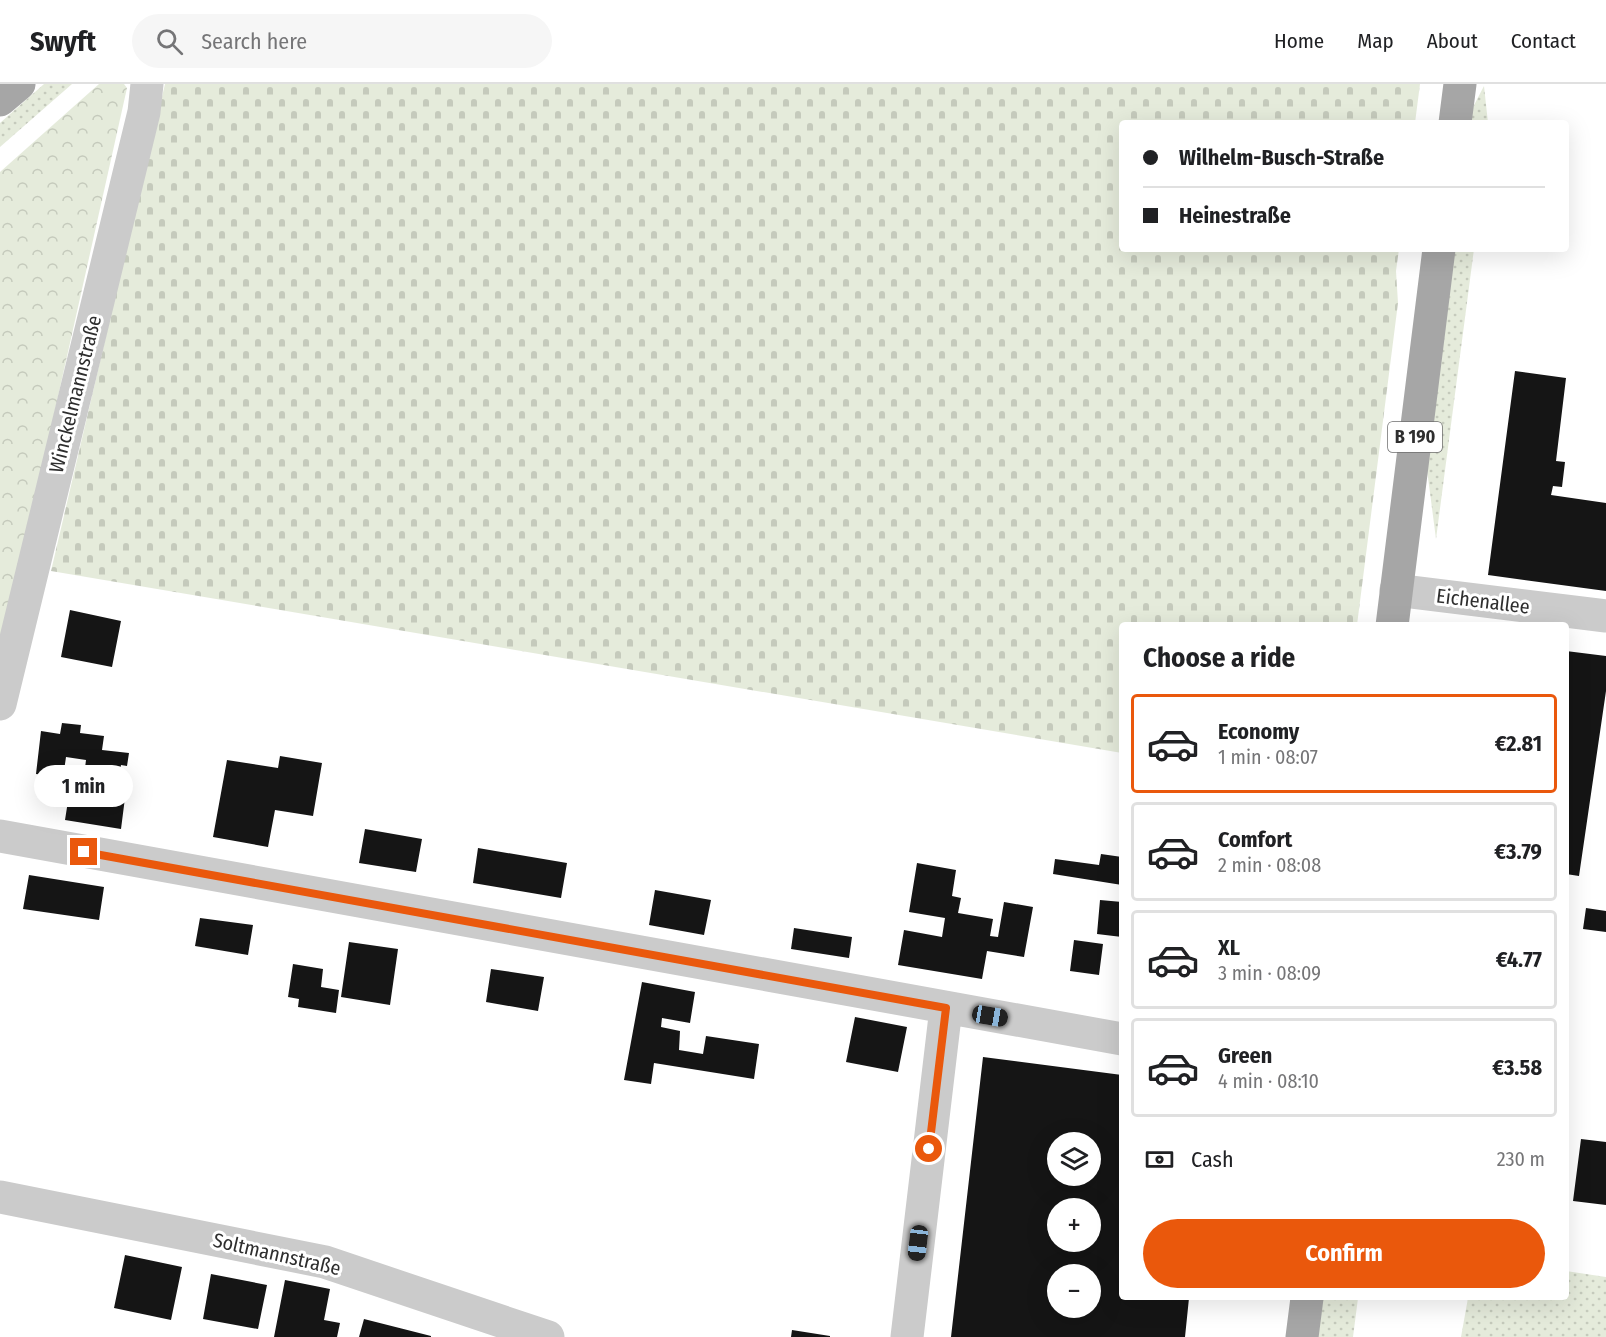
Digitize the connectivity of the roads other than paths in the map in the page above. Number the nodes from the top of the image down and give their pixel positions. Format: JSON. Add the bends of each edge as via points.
{"nodes":[{"id":1,"x":19,"y":84,"type":"edge"},
{"id":2,"x":147,"y":84,"type":"edge"},
{"id":3,"x":1460,"y":84,"type":"edge"},
{"id":4,"x":0,"y":100,"type":"edge"},
{"id":5,"x":1455,"y":120,"type":"edge"},
{"id":6,"x":1439,"y":252,"type":"edge"},
{"id":7,"x":1396,"y":590,"type":"junction"},
{"id":8,"x":1606,"y":616,"type":"edge"},
{"id":9,"x":1392,"y":622,"type":"edge"},
{"id":10,"x":0,"y":704,"type":"edge"},
{"id":11,"x":0,"y":836,"type":"edge"},
{"id":12,"x":946,"y":1008,"type":"junction"},
{"id":13,"x":1119,"y":1038,"type":"edge"},
{"id":14,"x":0,"y":1197,"type":"edge"},
{"id":15,"x":1307,"y":1300,"type":"edge"},
{"id":16,"x":548,"y":1337,"type":"edge"},
{"id":17,"x":907,"y":1337,"type":"edge"},
{"id":18,"x":1302,"y":1337,"type":"edge"}],
"edges":[{"from":1,"to":4,"type":"main road"},
{"from":2,"to":10,"type":"street","name":"Winckelmannstraße","via":[[141,123]]},
{"from":3,"to":5,"type":"main road"},
{"from":6,"to":7,"type":"main road","number":"B 190"},
{"from":7,"to":8,"type":"street","name":"Eichenallee"},
{"from":7,"to":9,"type":"main road","number":"B 190"},
{"from":11,"to":12,"type":"street"},
{"from":12,"to":13,"type":"street"},
{"from":12,"to":17,"type":"street"},
{"from":14,"to":16,"type":"street","name":"Soltmannstraße","via":[[325,1262]]},
{"from":15,"to":18,"type":"main road"}]}
